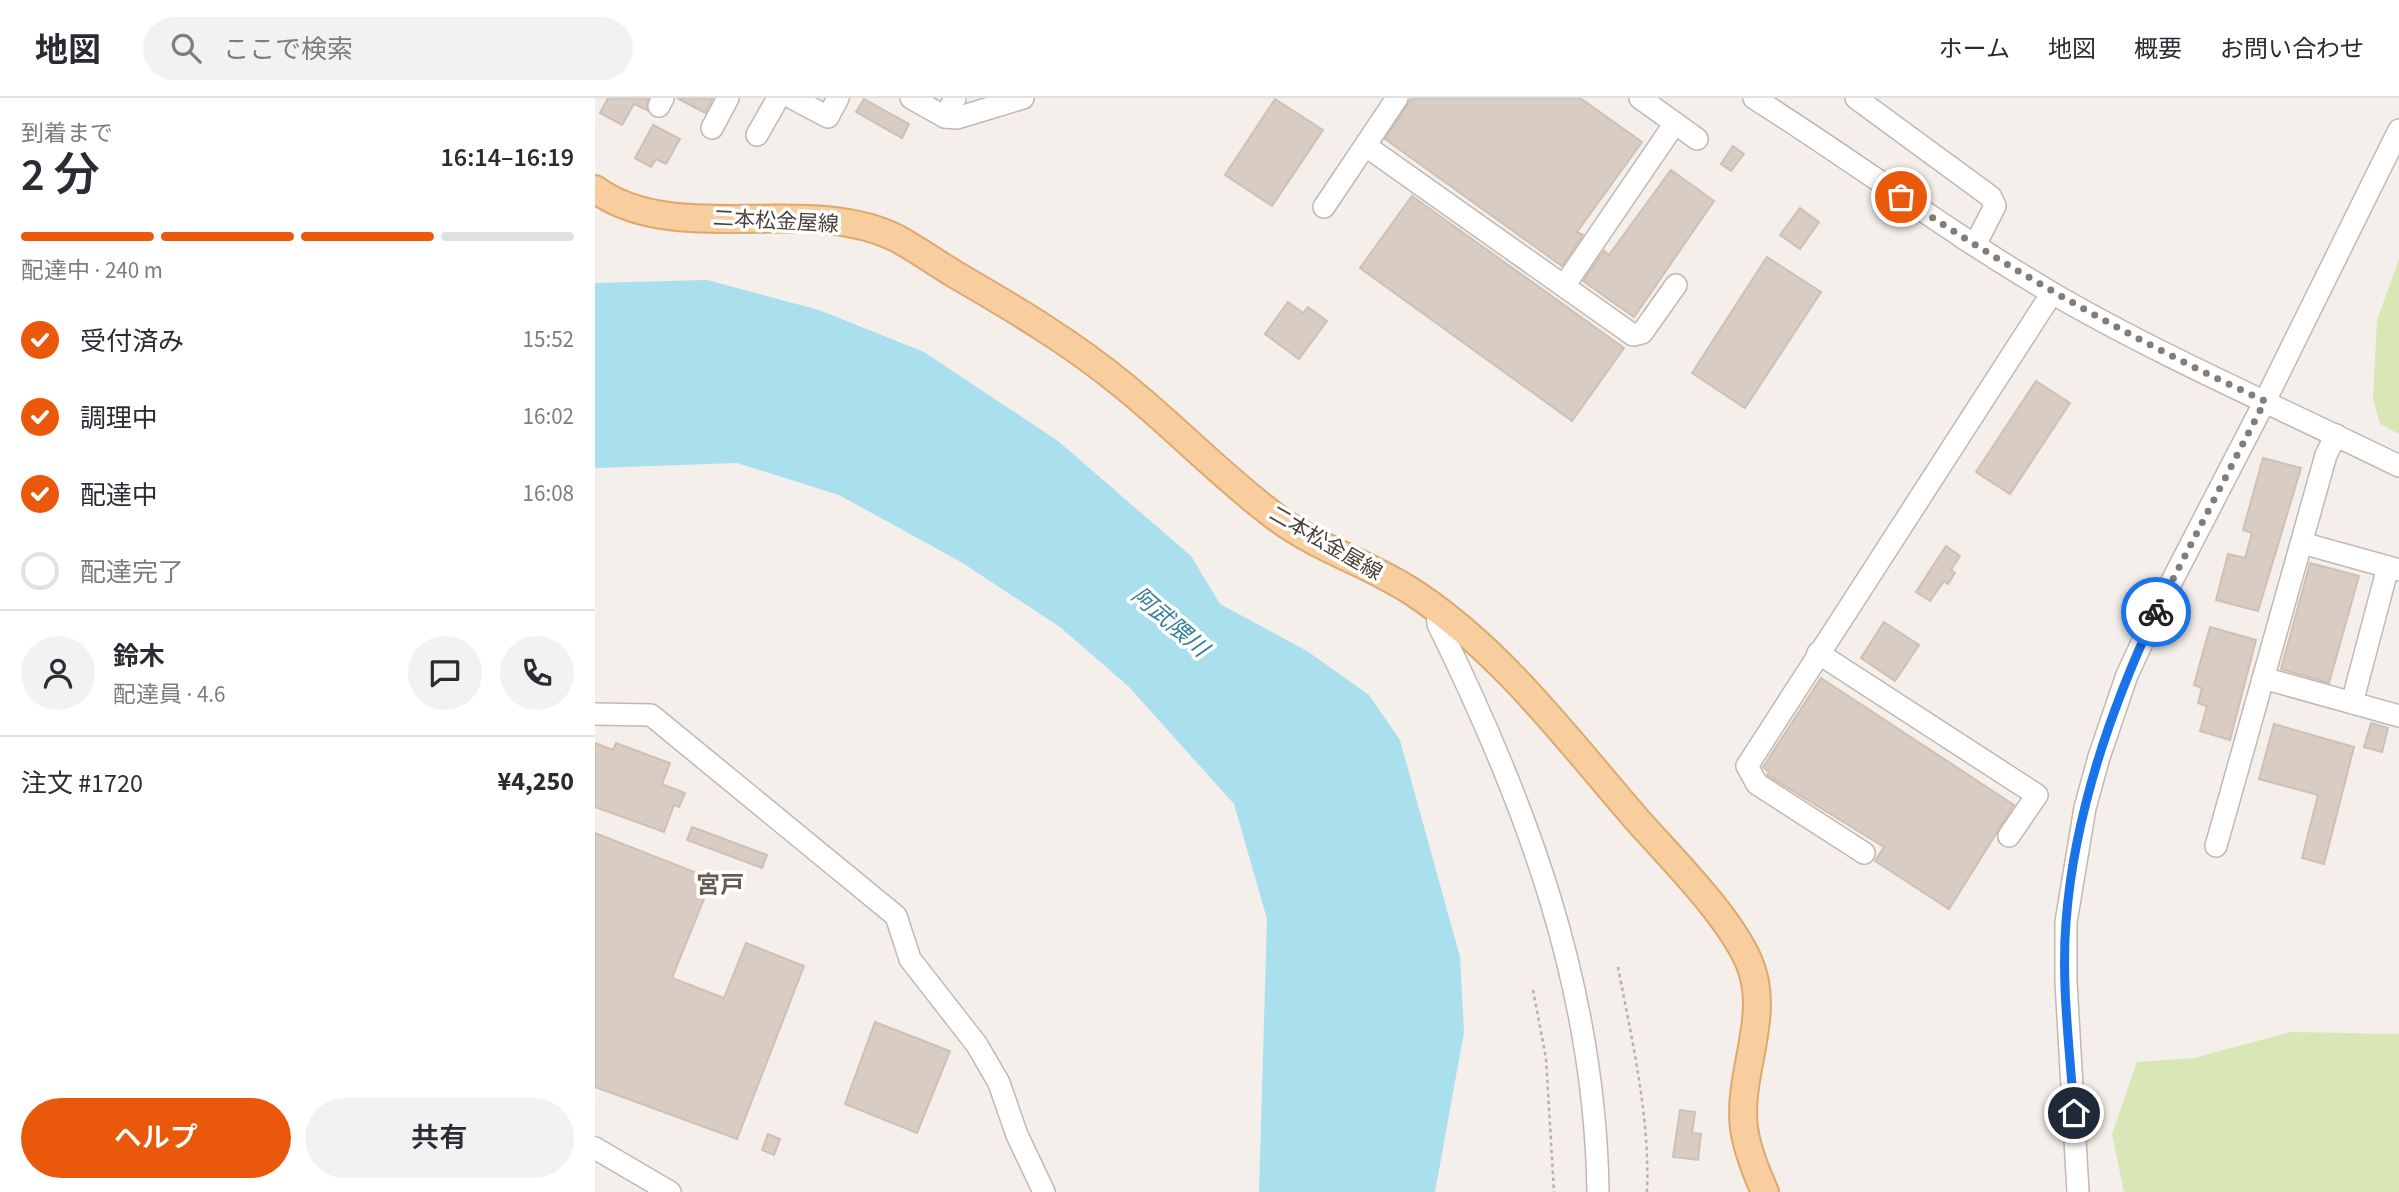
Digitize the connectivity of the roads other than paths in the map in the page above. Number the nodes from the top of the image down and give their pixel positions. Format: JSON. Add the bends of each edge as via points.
{"nodes":[{"id":1,"x":728,"y":98,"type":"edge"},
{"id":2,"x":778,"y":98,"type":"edge"},
{"id":3,"x":792,"y":98,"type":"edge"},
{"id":4,"x":838,"y":98,"type":"edge"},
{"id":5,"x":911,"y":98,"type":"edge"},
{"id":6,"x":1023,"y":98,"type":"edge"},
{"id":7,"x":1397,"y":98,"type":"edge"},
{"id":8,"x":1640,"y":98,"type":"edge"},
{"id":9,"x":1754,"y":98,"type":"edge"},
{"id":10,"x":1856,"y":98,"type":"edge"},
{"id":11,"x":950,"y":107,"type":"edge"},
{"id":12,"x":1675,"y":123,"type":"junction"},
{"id":13,"x":712,"y":128,"type":"dead end"},
{"id":14,"x":2399,"y":130,"type":"edge"},
{"id":15,"x":757,"y":135,"type":"dead end"},
{"id":16,"x":1697,"y":139,"type":"dead end"},
{"id":17,"x":1366,"y":146,"type":"junction"},
{"id":18,"x":595,"y":189,"type":"edge"},
{"id":19,"x":1324,"y":207,"type":"dead end"},
{"id":20,"x":1975,"y":244,"type":"junction"},
{"id":21,"x":1676,"y":285,"type":"dead end"},
{"id":22,"x":1564,"y":286,"type":"junction"},
{"id":23,"x":2052,"y":293,"type":"junction"},
{"id":24,"x":2265,"y":401,"type":"junction"},
{"id":25,"x":2336,"y":435,"type":"junction"},
{"id":26,"x":2399,"y":467,"type":"edge"},
{"id":27,"x":2302,"y":543,"type":"junction"},
{"id":28,"x":2393,"y":569,"type":"edge"},
{"id":29,"x":1437,"y":611,"type":"junction"},
{"id":30,"x":1818,"y":653,"type":"junction"},
{"id":31,"x":2263,"y":678,"type":"junction"},
{"id":32,"x":2352,"y":703,"type":"junction"},
{"id":33,"x":595,"y":714,"type":"edge"},
{"id":34,"x":2399,"y":716,"type":"edge"},
{"id":35,"x":2009,"y":836,"type":"dead end"},
{"id":36,"x":2216,"y":846,"type":"dead end"},
{"id":37,"x":1864,"y":853,"type":"dead end"},
{"id":38,"x":595,"y":1148,"type":"edge"},
{"id":39,"x":660,"y":1190,"type":"edge"},
{"id":40,"x":1044,"y":1192,"type":"edge"},
{"id":41,"x":1598,"y":1192,"type":"edge"},
{"id":42,"x":1765,"y":1192,"type":"edge"},
{"id":43,"x":2078,"y":1192,"type":"edge"}],
"edges":[{"from":1,"to":13,"type":"street"},
{"from":2,"to":15,"type":"street"},
{"from":3,"to":4,"type":"street","via":[[828,117]]},
{"from":5,"to":11,"type":"street"},
{"from":6,"to":11,"type":"street","via":[[957,118]]},
{"from":7,"to":17,"type":"street"},
{"from":8,"to":12,"type":"street"},
{"from":9,"to":20,"type":"street"},
{"from":10,"to":20,"type":"street","via":[[1991,197],[1995,206]]},
{"from":12,"to":16,"type":"street"},
{"from":12,"to":22,"type":"street"},
{"from":14,"to":24,"type":"street"},
{"from":17,"to":19,"type":"street"},
{"from":17,"to":22,"type":"street"},
{"from":18,"to":29,"type":"main road","name":"二本松金屋線","via":[[628,207],[678,216],[820,220],[897,238],[1025,315],[1120,382],[1280,520],[1416,594]]},
{"from":20,"to":23,"type":"street"},
{"from":21,"to":22,"type":"street","via":[[1642,332],[1633,335]]},
{"from":23,"to":24,"type":"street"},
{"from":23,"to":30,"type":"street"},
{"from":24,"to":25,"type":"street"},
{"from":24,"to":43,"type":"street","via":[[2127,675],[2085,808],[2066,922]]},
{"from":25,"to":26,"type":"street"},
{"from":25,"to":27,"type":"street","via":[[2326,454]]},
{"from":27,"to":28,"type":"street"},
{"from":27,"to":31,"type":"street"},
{"from":28,"to":32,"type":"street"},
{"from":29,"to":41,"type":"street","via":[[1438,624],[1517,795],[1559,926],[1584,1032]]},
{"from":29,"to":42,"type":"main road","name":"二本松金屋線","via":[[1489,652],[1681,869],[1738,941],[1751,966],[1757,999],[1744,1127]]},
{"from":30,"to":35,"type":"street","via":[[2037,795]]},
{"from":30,"to":37,"type":"street","via":[[1747,766],[1748,774]]},
{"from":31,"to":32,"type":"street"},
{"from":31,"to":36,"type":"street"},
{"from":32,"to":34,"type":"street"},
{"from":33,"to":40,"type":"street","via":[[651,715],[896,916],[910,959],[977,1045],[999,1083]]},
{"from":38,"to":39,"type":"street"}]}
